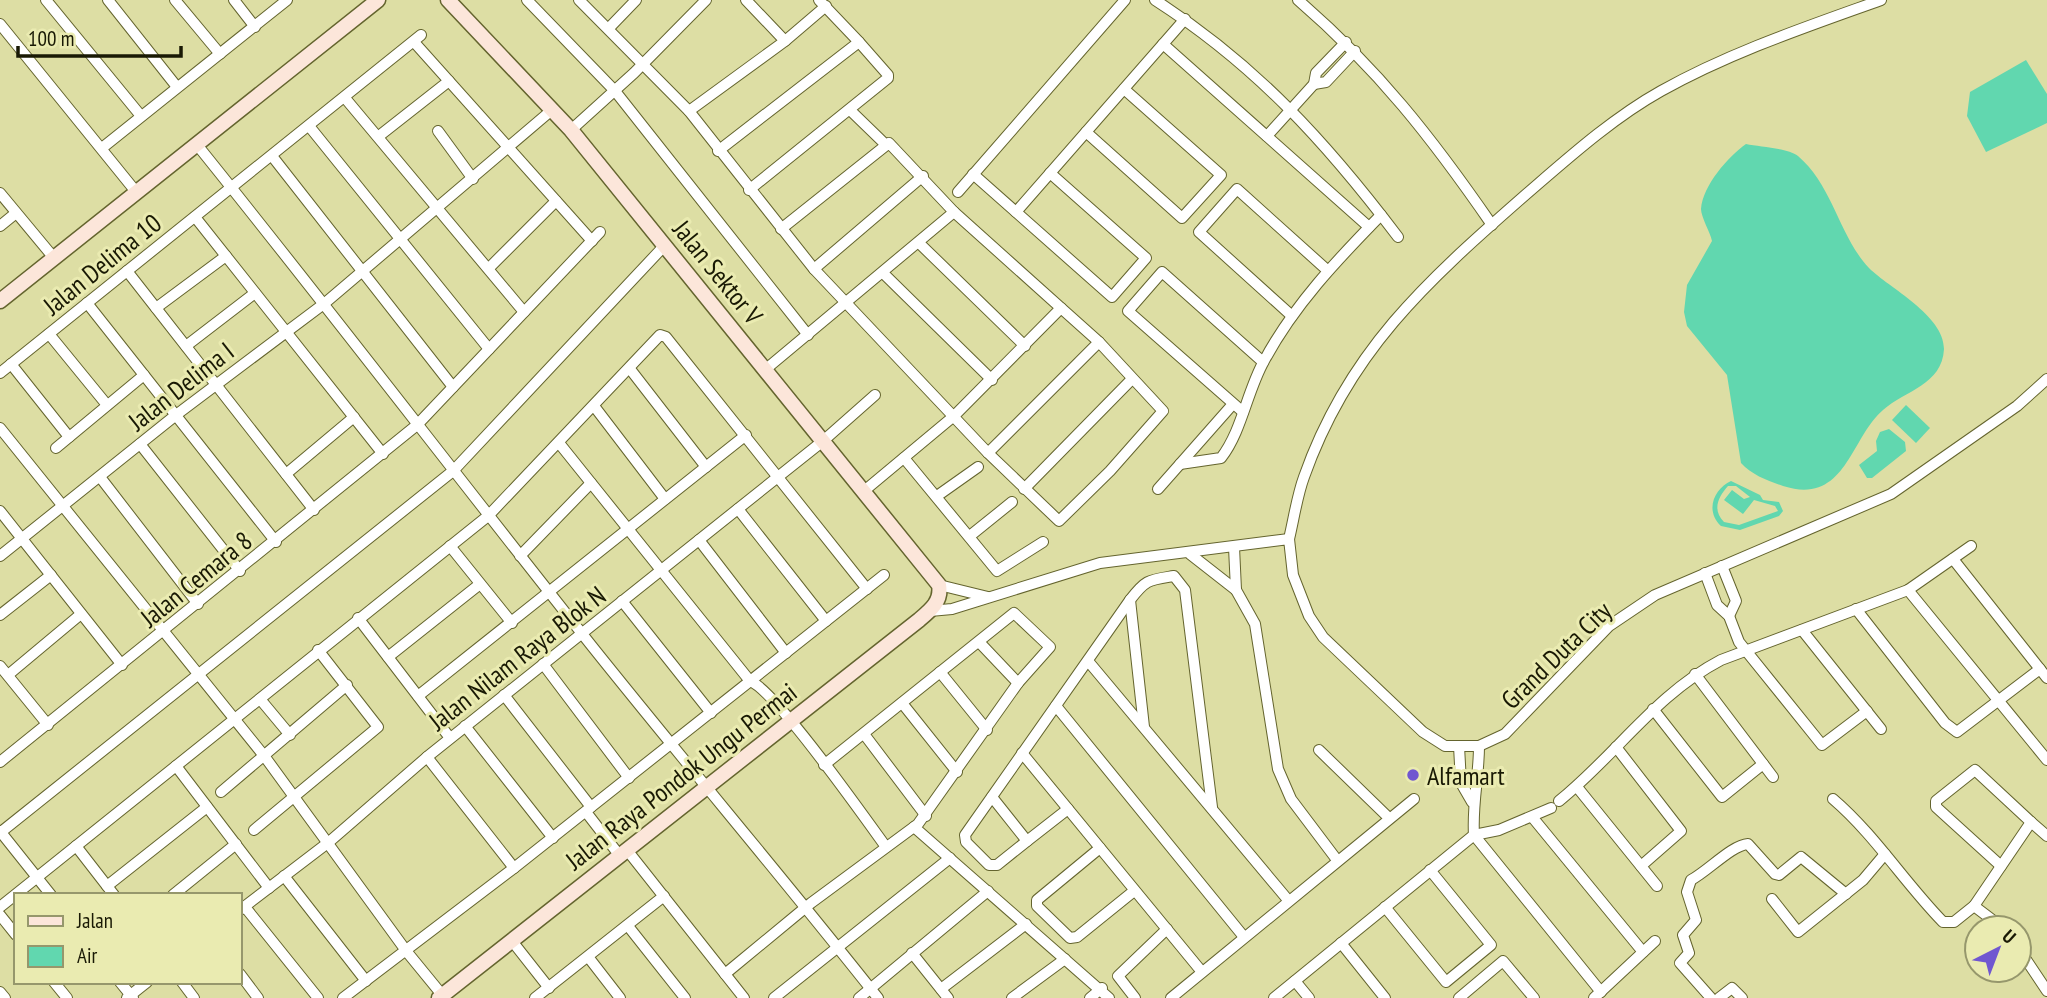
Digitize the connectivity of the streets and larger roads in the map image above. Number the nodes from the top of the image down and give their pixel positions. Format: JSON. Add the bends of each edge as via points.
{"nodes":[{"id":1,"x":46,"y":0,"type":"edge"},
{"id":2,"x":108,"y":0,"type":"edge"},
{"id":3,"x":175,"y":0,"type":"edge"},
{"id":4,"x":234,"y":0,"type":"edge"},
{"id":5,"x":287,"y":0,"type":"edge"},
{"id":6,"x":378,"y":0,"type":"edge"},
{"id":7,"x":448,"y":0,"type":"edge"},
{"id":8,"x":527,"y":0,"type":"edge"},
{"id":9,"x":579,"y":0,"type":"edge"},
{"id":10,"x":636,"y":0,"type":"edge"},
{"id":11,"x":706,"y":0,"type":"edge"},
{"id":12,"x":746,"y":0,"type":"edge"},
{"id":13,"x":1125,"y":0,"type":"edge"},
{"id":14,"x":1155,"y":0,"type":"edge"},
{"id":15,"x":1298,"y":0,"type":"edge"},
{"id":16,"x":1881,"y":0,"type":"edge"},
{"id":17,"x":822,"y":3,"type":"edge"},
{"id":18,"x":1185,"y":19,"type":"junction"},
{"id":19,"x":0,"y":24,"type":"edge"},
{"id":20,"x":255,"y":27,"type":"junction"},
{"id":21,"x":609,"y":28,"type":"junction"},
{"id":22,"x":785,"y":41,"type":"junction"},
{"id":23,"x":859,"y":42,"type":"junction"},
{"id":24,"x":1346,"y":42,"type":"junction"},
{"id":25,"x":1163,"y":44,"type":"junction"},
{"id":26,"x":1355,"y":51,"type":"junction"},
{"id":27,"x":220,"y":54,"type":"junction"},
{"id":28,"x":640,"y":67,"type":"junction"},
{"id":29,"x":449,"y":82,"type":"junction"},
{"id":30,"x":1314,"y":85,"type":"junction"},
{"id":31,"x":177,"y":88,"type":"junction"},
{"id":32,"x":1124,"y":89,"type":"junction"},
{"id":33,"x":615,"y":91,"type":"junction"},
{"id":34,"x":345,"y":97,"type":"junction"},
{"id":35,"x":1290,"y":107,"type":"junction"},
{"id":36,"x":552,"y":109,"type":"junction"},
{"id":37,"x":689,"y":111,"type":"junction"},
{"id":38,"x":851,"y":111,"type":"junction"},
{"id":39,"x":141,"y":116,"type":"junction"},
{"id":40,"x":309,"y":126,"type":"junction"},
{"id":41,"x":571,"y":130,"type":"junction"},
{"id":42,"x":438,"y":131,"type":"dead end"},
{"id":43,"x":1086,"y":132,"type":"junction"},
{"id":44,"x":379,"y":136,"type":"junction"},
{"id":45,"x":1267,"y":136,"type":"junction"},
{"id":46,"x":885,"y":144,"type":"junction"},
{"id":47,"x":198,"y":146,"type":"junction"},
{"id":48,"x":508,"y":147,"type":"junction"},
{"id":49,"x":102,"y":148,"type":"junction"},
{"id":50,"x":718,"y":151,"type":"junction"},
{"id":51,"x":272,"y":156,"type":"junction"},
{"id":52,"x":1050,"y":173,"type":"junction"},
{"id":53,"x":973,"y":174,"type":"junction"},
{"id":54,"x":923,"y":176,"type":"junction"},
{"id":55,"x":473,"y":179,"type":"junction"},
{"id":56,"x":231,"y":188,"type":"junction"},
{"id":57,"x":749,"y":190,"type":"junction"},
{"id":58,"x":0,"y":192,"type":"edge"},
{"id":59,"x":138,"y":192,"type":"junction"},
{"id":60,"x":958,"y":192,"type":"dead end"},
{"id":61,"x":556,"y":201,"type":"junction"},
{"id":62,"x":437,"y":209,"type":"junction"},
{"id":63,"x":954,"y":212,"type":"junction"},
{"id":64,"x":1016,"y":212,"type":"junction"},
{"id":65,"x":16,"y":213,"type":"junction"},
{"id":66,"x":1381,"y":215,"type":"junction"},
{"id":67,"x":195,"y":217,"type":"junction"},
{"id":68,"x":1492,"y":225,"type":"junction"},
{"id":69,"x":0,"y":226,"type":"edge"},
{"id":70,"x":1369,"y":227,"type":"junction"},
{"id":71,"x":781,"y":229,"type":"junction"},
{"id":72,"x":600,"y":232,"type":"dead end"},
{"id":73,"x":1398,"y":237,"type":"dead end"},
{"id":74,"x":400,"y":238,"type":"junction"},
{"id":75,"x":592,"y":241,"type":"junction"},
{"id":76,"x":919,"y":243,"type":"junction"},
{"id":77,"x":665,"y":245,"type":"junction"},
{"id":78,"x":226,"y":256,"type":"junction"},
{"id":79,"x":54,"y":258,"type":"junction"},
{"id":80,"x":489,"y":268,"type":"junction"},
{"id":81,"x":363,"y":270,"type":"junction"},
{"id":82,"x":814,"y":270,"type":"junction"},
{"id":83,"x":1327,"y":270,"type":"junction"},
{"id":84,"x":127,"y":271,"type":"junction"},
{"id":85,"x":883,"y":272,"type":"junction"},
{"id":86,"x":255,"y":293,"type":"junction"},
{"id":87,"x":0,"y":301,"type":"edge"},
{"id":88,"x":87,"y":303,"type":"junction"},
{"id":89,"x":325,"y":303,"type":"junction"},
{"id":90,"x":156,"y":308,"type":"junction"},
{"id":91,"x":840,"y":308,"type":"junction"},
{"id":92,"x":1061,"y":308,"type":"junction"},
{"id":93,"x":524,"y":312,"type":"junction"},
{"id":94,"x":1292,"y":316,"type":"junction"},
{"id":95,"x":285,"y":332,"type":"junction"},
{"id":96,"x":49,"y":334,"type":"junction"},
{"id":97,"x":807,"y":335,"type":"junction"},
{"id":98,"x":1099,"y":342,"type":"junction"},
{"id":99,"x":186,"y":346,"type":"junction"},
{"id":100,"x":1025,"y":346,"type":"junction"},
{"id":101,"x":489,"y":349,"type":"junction"},
{"id":102,"x":1263,"y":362,"type":"junction"},
{"id":103,"x":11,"y":364,"type":"junction"},
{"id":104,"x":630,"y":369,"type":"junction"},
{"id":105,"x":766,"y":369,"type":"junction"},
{"id":106,"x":0,"y":373,"type":"edge"},
{"id":107,"x":145,"y":376,"type":"junction"},
{"id":108,"x":1132,"y":379,"type":"junction"},
{"id":109,"x":2047,"y":379,"type":"edge"},
{"id":110,"x":992,"y":380,"type":"junction"},
{"id":111,"x":215,"y":387,"type":"junction"},
{"id":112,"x":453,"y":387,"type":"junction"},
{"id":113,"x":875,"y":395,"type":"dead end"},
{"id":114,"x":1233,"y":404,"type":"junction"},
{"id":115,"x":107,"y":405,"type":"junction"},
{"id":116,"x":594,"y":406,"type":"junction"},
{"id":117,"x":1242,"y":412,"type":"junction"},
{"id":118,"x":176,"y":415,"type":"junction"},
{"id":119,"x":954,"y":416,"type":"junction"},
{"id":120,"x":354,"y":417,"type":"junction"},
{"id":121,"x":417,"y":425,"type":"junction"},
{"id":122,"x":0,"y":428,"type":"edge"},
{"id":123,"x":746,"y":435,"type":"junction"},
{"id":124,"x":69,"y":437,"type":"junction"},
{"id":125,"x":824,"y":441,"type":"junction"},
{"id":126,"x":559,"y":443,"type":"junction"},
{"id":127,"x":140,"y":444,"type":"junction"},
{"id":128,"x":56,"y":448,"type":"dead end"},
{"id":129,"x":383,"y":453,"type":"junction"},
{"id":130,"x":988,"y":453,"type":"junction"},
{"id":131,"x":904,"y":458,"type":"junction"},
{"id":132,"x":1180,"y":464,"type":"junction"},
{"id":133,"x":706,"y":467,"type":"junction"},
{"id":134,"x":978,"y":467,"type":"dead end"},
{"id":135,"x":453,"y":471,"type":"junction"},
{"id":136,"x":286,"y":474,"type":"junction"},
{"id":137,"x":100,"y":477,"type":"junction"},
{"id":138,"x":779,"y":477,"type":"junction"},
{"id":139,"x":591,"y":483,"type":"junction"},
{"id":140,"x":1024,"y":489,"type":"junction"},
{"id":141,"x":1158,"y":489,"type":"dead end"},
{"id":142,"x":863,"y":491,"type":"junction"},
{"id":143,"x":937,"y":496,"type":"junction"},
{"id":144,"x":665,"y":499,"type":"junction"},
{"id":145,"x":1012,"y":502,"type":"dead end"},
{"id":146,"x":64,"y":506,"type":"junction"},
{"id":147,"x":738,"y":509,"type":"junction"},
{"id":148,"x":314,"y":510,"type":"junction"},
{"id":149,"x":0,"y":511,"type":"edge"},
{"id":150,"x":488,"y":516,"type":"junction"},
{"id":151,"x":627,"y":529,"type":"junction"},
{"id":152,"x":971,"y":535,"type":"junction"},
{"id":153,"x":23,"y":539,"type":"junction"},
{"id":154,"x":1289,"y":539,"type":"junction"},
{"id":155,"x":699,"y":540,"type":"junction"},
{"id":156,"x":1043,"y":541,"type":"dead end"},
{"id":157,"x":276,"y":542,"type":"junction"},
{"id":158,"x":450,"y":546,"type":"junction"},
{"id":159,"x":1970,"y":546,"type":"dead end"},
{"id":160,"x":1234,"y":547,"type":"junction"},
{"id":161,"x":1190,"y":554,"type":"junction"},
{"id":162,"x":0,"y":556,"type":"edge"},
{"id":163,"x":520,"y":556,"type":"junction"},
{"id":164,"x":1953,"y":559,"type":"junction"},
{"id":165,"x":1722,"y":566,"type":"junction"},
{"id":166,"x":240,"y":571,"type":"junction"},
{"id":167,"x":661,"y":571,"type":"junction"},
{"id":168,"x":1706,"y":573,"type":"junction"},
{"id":169,"x":51,"y":575,"type":"junction"},
{"id":170,"x":884,"y":575,"type":"dead end"},
{"id":171,"x":480,"y":584,"type":"junction"},
{"id":172,"x":939,"y":585,"type":"junction"},
{"id":173,"x":867,"y":589,"type":"junction"},
{"id":174,"x":1236,"y":590,"type":"junction"},
{"id":175,"x":1908,"y":590,"type":"junction"},
{"id":176,"x":551,"y":593,"type":"junction"},
{"id":177,"x":988,"y":597,"type":"junction"},
{"id":178,"x":1130,"y":600,"type":"junction"},
{"id":179,"x":622,"y":601,"type":"junction"},
{"id":180,"x":198,"y":604,"type":"junction"},
{"id":181,"x":1856,"y":610,"type":"junction"},
{"id":182,"x":930,"y":611,"type":"junction"},
{"id":183,"x":81,"y":614,"type":"junction"},
{"id":184,"x":0,"y":615,"type":"edge"},
{"id":185,"x":1729,"y":616,"type":"junction"},
{"id":186,"x":358,"y":618,"type":"junction"},
{"id":187,"x":826,"y":621,"type":"junction"},
{"id":188,"x":512,"y":623,"type":"junction"},
{"id":189,"x":1802,"y":630,"type":"junction"},
{"id":190,"x":163,"y":633,"type":"junction"},
{"id":191,"x":582,"y":633,"type":"junction"},
{"id":192,"x":980,"y":643,"type":"junction"},
{"id":193,"x":318,"y":650,"type":"junction"},
{"id":194,"x":1746,"y":651,"type":"junction"},
{"id":195,"x":786,"y":653,"type":"junction"},
{"id":196,"x":388,"y":657,"type":"junction"},
{"id":197,"x":1088,"y":661,"type":"junction"},
{"id":198,"x":543,"y":664,"type":"junction"},
{"id":199,"x":122,"y":665,"type":"junction"},
{"id":200,"x":0,"y":666,"type":"edge"},
{"id":201,"x":2040,"y":669,"type":"junction"},
{"id":202,"x":940,"y":672,"type":"junction"},
{"id":203,"x":1695,"y":674,"type":"junction"},
{"id":204,"x":8,"y":675,"type":"junction"},
{"id":205,"x":197,"y":675,"type":"junction"},
{"id":206,"x":2047,"y":678,"type":"edge"},
{"id":207,"x":750,"y":681,"type":"junction"},
{"id":208,"x":1018,"y":683,"type":"junction"},
{"id":209,"x":347,"y":685,"type":"junction"},
{"id":210,"x":504,"y":695,"type":"junction"},
{"id":211,"x":418,"y":696,"type":"junction"},
{"id":212,"x":260,"y":699,"type":"junction"},
{"id":213,"x":1996,"y":702,"type":"junction"},
{"id":214,"x":902,"y":703,"type":"junction"},
{"id":215,"x":1056,"y":706,"type":"junction"},
{"id":216,"x":1653,"y":709,"type":"junction"},
{"id":217,"x":1867,"y":711,"type":"junction"},
{"id":218,"x":711,"y":713,"type":"junction"},
{"id":219,"x":235,"y":719,"type":"junction"},
{"id":220,"x":790,"y":721,"type":"junction"},
{"id":221,"x":48,"y":725,"type":"junction"},
{"id":222,"x":465,"y":726,"type":"junction"},
{"id":223,"x":1144,"y":727,"type":"junction"},
{"id":224,"x":1881,"y":729,"type":"dead end"},
{"id":225,"x":987,"y":730,"type":"junction"},
{"id":226,"x":864,"y":734,"type":"junction"},
{"id":227,"x":290,"y":735,"type":"junction"},
{"id":228,"x":450,"y":738,"type":"junction"},
{"id":229,"x":671,"y":745,"type":"junction"},
{"id":230,"x":1458,"y":746,"type":"junction"},
{"id":231,"x":1479,"y":746,"type":"junction"},
{"id":232,"x":1616,"y":747,"type":"junction"},
{"id":233,"x":1319,"y":750,"type":"dead end"},
{"id":234,"x":1022,"y":753,"type":"junction"},
{"id":235,"x":265,"y":757,"type":"junction"},
{"id":236,"x":427,"y":757,"type":"junction"},
{"id":237,"x":2047,"y":760,"type":"edge"},
{"id":238,"x":0,"y":762,"type":"edge"},
{"id":239,"x":1763,"y":764,"type":"junction"},
{"id":240,"x":824,"y":765,"type":"junction"},
{"id":241,"x":176,"y":766,"type":"junction"},
{"id":242,"x":957,"y":772,"type":"junction"},
{"id":243,"x":1773,"y":777,"type":"dead end"},
{"id":244,"x":629,"y":778,"type":"junction"},
{"id":245,"x":1577,"y":787,"type":"junction"},
{"id":246,"x":708,"y":789,"type":"junction"},
{"id":247,"x":221,"y":792,"type":"dead end"},
{"id":248,"x":295,"y":797,"type":"junction"},
{"id":249,"x":992,"y":797,"type":"junction"},
{"id":250,"x":1414,"y":799,"type":"dead end"},
{"id":251,"x":1833,"y":799,"type":"dead end"},
{"id":252,"x":1472,"y":802,"type":"junction"},
{"id":253,"x":207,"y":807,"type":"junction"},
{"id":254,"x":1212,"y":807,"type":"junction"},
{"id":255,"x":589,"y":809,"type":"junction"},
{"id":256,"x":1068,"y":809,"type":"junction"},
{"id":257,"x":926,"y":816,"type":"junction"},
{"id":258,"x":1389,"y":818,"type":"junction"},
{"id":259,"x":1533,"y":818,"type":"junction"},
{"id":260,"x":2031,"y":822,"type":"junction"},
{"id":261,"x":914,"y":827,"type":"junction"},
{"id":262,"x":254,"y":830,"type":"dead end"},
{"id":263,"x":1,"y":831,"type":"edge"},
{"id":264,"x":1474,"y":835,"type":"junction"},
{"id":265,"x":2047,"y":836,"type":"edge"},
{"id":266,"x":553,"y":838,"type":"junction"},
{"id":267,"x":1027,"y":841,"type":"junction"},
{"id":268,"x":329,"y":842,"type":"junction"},
{"id":269,"x":236,"y":844,"type":"junction"},
{"id":270,"x":76,"y":846,"type":"junction"},
{"id":271,"x":886,"y":847,"type":"junction"},
{"id":272,"x":1100,"y":849,"type":"junction"},
{"id":273,"x":623,"y":853,"type":"junction"},
{"id":274,"x":1885,"y":854,"type":"junction"},
{"id":275,"x":950,"y":858,"type":"junction"},
{"id":276,"x":1337,"y":860,"type":"junction"},
{"id":277,"x":1641,"y":866,"type":"junction"},
{"id":278,"x":2001,"y":866,"type":"junction"},
{"id":279,"x":514,"y":868,"type":"junction"},
{"id":280,"x":1430,"y":870,"type":"junction"},
{"id":281,"x":284,"y":876,"type":"junction"},
{"id":282,"x":37,"y":877,"type":"junction"},
{"id":283,"x":107,"y":886,"type":"junction"},
{"id":284,"x":1657,"y":886,"type":"dead end"},
{"id":285,"x":269,"y":888,"type":"junction"},
{"id":286,"x":988,"y":891,"type":"junction"},
{"id":287,"x":1134,"y":891,"type":"junction"},
{"id":288,"x":17,"y":893,"type":"edge"},
{"id":289,"x":49,"y":893,"type":"edge"},
{"id":290,"x":112,"y":893,"type":"edge"},
{"id":291,"x":175,"y":893,"type":"edge"},
{"id":292,"x":1846,"y":894,"type":"junction"},
{"id":293,"x":14,"y":896,"type":"edge"},
{"id":294,"x":664,"y":896,"type":"junction"},
{"id":295,"x":1772,"y":899,"type":"dead end"},
{"id":296,"x":1289,"y":900,"type":"junction"},
{"id":297,"x":1974,"y":905,"type":"junction"},
{"id":298,"x":0,"y":907,"type":"edge"},
{"id":299,"x":806,"y":907,"type":"junction"},
{"id":300,"x":1385,"y":907,"type":"junction"},
{"id":301,"x":242,"y":908,"type":"edge"},
{"id":302,"x":1985,"y":914,"type":"edge"},
{"id":303,"x":0,"y":915,"type":"edge"},
{"id":304,"x":1026,"y":925,"type":"junction"},
{"id":305,"x":628,"y":926,"type":"junction"},
{"id":306,"x":1167,"y":929,"type":"junction"},
{"id":307,"x":14,"y":932,"type":"edge"},
{"id":308,"x":1244,"y":937,"type":"junction"},
{"id":309,"x":512,"y":941,"type":"junction"},
{"id":310,"x":1655,"y":941,"type":"dead end"},
{"id":311,"x":1340,"y":943,"type":"junction"},
{"id":312,"x":837,"y":948,"type":"junction"},
{"id":313,"x":407,"y":952,"type":"junction"},
{"id":314,"x":1643,"y":952,"type":"junction"},
{"id":315,"x":912,"y":953,"type":"junction"},
{"id":316,"x":589,"y":958,"type":"junction"},
{"id":317,"x":1065,"y":958,"type":"junction"},
{"id":318,"x":2033,"y":970,"type":"edge"},
{"id":319,"x":1202,"y":972,"type":"junction"},
{"id":320,"x":725,"y":974,"type":"junction"},
{"id":321,"x":242,"y":977,"type":"edge"},
{"id":322,"x":366,"y":981,"type":"junction"},
{"id":323,"x":1295,"y":981,"type":"junction"},
{"id":324,"x":145,"y":984,"type":"edge"},
{"id":325,"x":549,"y":988,"type":"junction"},
{"id":326,"x":1102,"y":988,"type":"junction"},
{"id":327,"x":871,"y":989,"type":"junction"},
{"id":328,"x":941,"y":989,"type":"junction"},
{"id":329,"x":2047,"y":991,"type":"edge"},
{"id":330,"x":0,"y":992,"type":"edge"},
{"id":331,"x":1597,"y":995,"type":"edge"},
{"id":332,"x":130,"y":997,"type":"edge"},
{"id":333,"x":441,"y":997,"type":"edge"},
{"id":334,"x":619,"y":997,"type":"edge"},
{"id":335,"x":5,"y":998,"type":"edge"},
{"id":336,"x":258,"y":998,"type":"edge"},
{"id":337,"x":318,"y":998,"type":"edge"},
{"id":338,"x":342,"y":998,"type":"edge"},
{"id":339,"x":536,"y":998,"type":"edge"},
{"id":340,"x":685,"y":998,"type":"edge"},
{"id":341,"x":744,"y":998,"type":"edge"},
{"id":342,"x":774,"y":998,"type":"edge"},
{"id":343,"x":859,"y":998,"type":"edge"},
{"id":344,"x":878,"y":998,"type":"edge"},
{"id":345,"x":948,"y":998,"type":"edge"},
{"id":346,"x":1012,"y":998,"type":"edge"},
{"id":347,"x":1090,"y":998,"type":"edge"},
{"id":348,"x":1109,"y":998,"type":"edge"},
{"id":349,"x":1135,"y":998,"type":"edge"},
{"id":350,"x":1171,"y":998,"type":"edge"},
{"id":351,"x":1274,"y":998,"type":"edge"},
{"id":352,"x":1309,"y":998,"type":"edge"},
{"id":353,"x":1385,"y":998,"type":"edge"},
{"id":354,"x":1460,"y":998,"type":"edge"},
{"id":355,"x":1534,"y":998,"type":"edge"},
{"id":356,"x":1712,"y":998,"type":"edge"},
{"id":357,"x":1719,"y":998,"type":"edge"},
{"id":358,"x":1742,"y":998,"type":"edge"}],
"edges":[{"from":1,"to":39,"type":"street"},
{"from":2,"to":31,"type":"street"},
{"from":3,"to":27,"type":"street"},
{"from":4,"to":20,"type":"street"},
{"from":5,"to":20,"type":"street"},
{"from":6,"to":47,"type":"street"},
{"from":7,"to":36,"type":"street","name":"Jalan Sektor V"},
{"from":8,"to":33,"type":"street"},
{"from":9,"to":21,"type":"street"},
{"from":10,"to":21,"type":"street"},
{"from":11,"to":28,"type":"street"},
{"from":12,"to":22,"type":"street"},
{"from":13,"to":53,"type":"street"},
{"from":14,"to":18,"type":"street"},
{"from":15,"to":24,"type":"street"},
{"from":16,"to":68,"type":"street","name":"Grand Duta City","via":[[1733,54],[1659,92],[1581,147]]},
{"from":17,"to":22,"type":"street"},
{"from":17,"to":23,"type":"street"},
{"from":18,"to":25,"type":"street"},
{"from":18,"to":35,"type":"street"},
{"from":19,"to":49,"type":"street"},
{"from":20,"to":27,"type":"street"},
{"from":21,"to":28,"type":"street"},
{"from":22,"to":37,"type":"street"},
{"from":23,"to":38,"type":"street","via":[[888,76]]},
{"from":23,"to":50,"type":"street"},
{"from":24,"to":26,"type":"street"},
{"from":24,"to":30,"type":"street","via":[[1316,73]]},
{"from":25,"to":32,"type":"street"},
{"from":25,"to":45,"type":"street"},
{"from":26,"to":30,"type":"street","via":[[1326,82]]},
{"from":26,"to":68,"type":"street","via":[[1404,103]]},
{"from":27,"to":31,"type":"street"},
{"from":28,"to":33,"type":"street"},
{"from":28,"to":37,"type":"street"},
{"from":29,"to":34,"type":"street","name":"Jalan Delima 10","via":[[417,38]]},
{"from":29,"to":44,"type":"street"},
{"from":29,"to":48,"type":"street"},
{"from":30,"to":35,"type":"street"},
{"from":31,"to":39,"type":"street"},
{"from":32,"to":43,"type":"street"},
{"from":32,"to":43,"type":"street","via":[[1221,175],[1182,218]]},
{"from":33,"to":41,"type":"street"},
{"from":33,"to":97,"type":"street"},
{"from":34,"to":40,"type":"street","name":"Jalan Delima 10"},
{"from":34,"to":44,"type":"street"},
{"from":35,"to":45,"type":"street"},
{"from":35,"to":66,"type":"street"},
{"from":36,"to":41,"type":"street","name":"Jalan Sektor V"},
{"from":36,"to":48,"type":"street","name":"Jalan Delima I"},
{"from":37,"to":50,"type":"street"},
{"from":38,"to":46,"type":"street"},
{"from":38,"to":57,"type":"street"},
{"from":39,"to":49,"type":"street"},
{"from":40,"to":51,"type":"street","name":"Jalan Delima 10"},
{"from":40,"to":74,"type":"street"},
{"from":41,"to":77,"type":"street","name":"Jalan Sektor V"},
{"from":42,"to":55,"type":"street"},
{"from":43,"to":52,"type":"street"},
{"from":44,"to":62,"type":"street"},
{"from":45,"to":70,"type":"street"},
{"from":46,"to":54,"type":"street","via":[[893,145]]},
{"from":46,"to":71,"type":"street"},
{"from":47,"to":56,"type":"street"},
{"from":47,"to":59,"type":"street"},
{"from":48,"to":55,"type":"street","name":"Jalan Delima I"},
{"from":48,"to":61,"type":"street"},
{"from":49,"to":59,"type":"street"},
{"from":50,"to":57,"type":"street"},
{"from":51,"to":56,"type":"street","name":"Jalan Delima 10"},
{"from":51,"to":81,"type":"street"},
{"from":52,"to":64,"type":"street"},
{"from":52,"to":64,"type":"street","via":[[1146,258],[1128,279],[1112,297]]},
{"from":53,"to":60,"type":"street"},
{"from":53,"to":64,"type":"street"},
{"from":54,"to":63,"type":"street"},
{"from":54,"to":82,"type":"street"},
{"from":55,"to":62,"type":"street","name":"Jalan Delima I"},
{"from":56,"to":67,"type":"street","name":"Jalan Delima 10"},
{"from":56,"to":89,"type":"street"},
{"from":57,"to":71,"type":"street"},
{"from":58,"to":65,"type":"street"},
{"from":59,"to":79,"type":"street"},
{"from":61,"to":75,"type":"street"},
{"from":61,"to":80,"type":"street"},
{"from":62,"to":74,"type":"street","name":"Jalan Delima I"},
{"from":62,"to":80,"type":"street"},
{"from":63,"to":76,"type":"street"},
{"from":63,"to":92,"type":"street"},
{"from":65,"to":69,"type":"street"},
{"from":65,"to":79,"type":"street"},
{"from":66,"to":70,"type":"street"},
{"from":66,"to":73,"type":"street"},
{"from":67,"to":78,"type":"street"},
{"from":67,"to":84,"type":"street","name":"Jalan Delima 10"},
{"from":68,"to":154,"type":"street","name":"Grand Duta City","via":[[1393,319],[1362,360],[1330,415],[1303,478]]},
{"from":70,"to":83,"type":"street"},
{"from":71,"to":82,"type":"street"},
{"from":72,"to":75,"type":"street","name":"Jalan Cemara 8"},
{"from":74,"to":81,"type":"street","name":"Jalan Delima I"},
{"from":74,"to":101,"type":"street"},
{"from":75,"to":93,"type":"street","name":"Jalan Cemara 8"},
{"from":76,"to":85,"type":"street"},
{"from":76,"to":100,"type":"street"},
{"from":77,"to":105,"type":"street","name":"Jalan Sektor V"},
{"from":77,"to":135,"type":"street"},
{"from":78,"to":86,"type":"street"},
{"from":78,"to":90,"type":"street"},
{"from":79,"to":87,"type":"street"},
{"from":80,"to":93,"type":"street"},
{"from":81,"to":89,"type":"street","name":"Jalan Delima I"},
{"from":81,"to":112,"type":"street"},
{"from":82,"to":91,"type":"street"},
{"from":83,"to":94,"type":"street"},
{"from":83,"to":94,"type":"street","via":[[1237,189],[1199,232]]},
{"from":84,"to":88,"type":"street","name":"Jalan Delima 10"},
{"from":84,"to":90,"type":"street"},
{"from":85,"to":91,"type":"street"},
{"from":85,"to":110,"type":"street"},
{"from":86,"to":95,"type":"street"},
{"from":86,"to":99,"type":"street"},
{"from":88,"to":96,"type":"street","name":"Jalan Delima 10"},
{"from":88,"to":107,"type":"street"},
{"from":89,"to":95,"type":"street","name":"Jalan Delima I"},
{"from":89,"to":121,"type":"street"},
{"from":90,"to":99,"type":"street"},
{"from":91,"to":97,"type":"street"},
{"from":91,"to":119,"type":"street"},
{"from":92,"to":98,"type":"street"},
{"from":92,"to":100,"type":"street"},
{"from":93,"to":101,"type":"street","name":"Jalan Cemara 8"},
{"from":94,"to":102,"type":"street"},
{"from":95,"to":111,"type":"street","name":"Jalan Delima I"},
{"from":95,"to":120,"type":"street"},
{"from":96,"to":103,"type":"street","name":"Jalan Delima 10"},
{"from":96,"to":115,"type":"street"},
{"from":97,"to":105,"type":"street"},
{"from":98,"to":108,"type":"street"},
{"from":98,"to":130,"type":"street"},
{"from":99,"to":111,"type":"street"},
{"from":100,"to":110,"type":"street"},
{"from":101,"to":112,"type":"street","name":"Jalan Cemara 8"},
{"from":102,"to":114,"type":"street","via":[[1162,272],[1128,311]]},
{"from":102,"to":117,"type":"street"},
{"from":103,"to":106,"type":"street","name":"Jalan Delima 10"},
{"from":103,"to":124,"type":"street"},
{"from":104,"to":116,"type":"street"},
{"from":104,"to":123,"type":"street","via":[[657,336],[664,335]]},
{"from":104,"to":133,"type":"street"},
{"from":105,"to":125,"type":"street","name":"Jalan Sektor V"},
{"from":107,"to":115,"type":"street"},
{"from":107,"to":118,"type":"street"},
{"from":108,"to":140,"type":"street"},
{"from":108,"to":140,"type":"street","via":[[1163,411],[1110,471],[1059,521]]},
{"from":109,"to":165,"type":"street","name":"Grand Duta City","via":[[2017,406],[1891,494]]},
{"from":110,"to":119,"type":"street"},
{"from":111,"to":118,"type":"street","name":"Jalan Delima I"},
{"from":111,"to":136,"type":"street"},
{"from":112,"to":121,"type":"street","name":"Jalan Cemara 8"},
{"from":113,"to":125,"type":"street","name":"Jalan Nilam Raya Blok N"},
{"from":114,"to":117,"type":"street"},
{"from":114,"to":132,"type":"street"},
{"from":115,"to":124,"type":"street"},
{"from":116,"to":126,"type":"street"},
{"from":116,"to":144,"type":"street"},
{"from":117,"to":132,"type":"street","via":[[1221,458]]},
{"from":118,"to":127,"type":"street","name":"Jalan Delima I"},
{"from":118,"to":157,"type":"street"},
{"from":119,"to":130,"type":"street"},
{"from":119,"to":131,"type":"street"},
{"from":120,"to":129,"type":"street"},
{"from":120,"to":136,"type":"street"},
{"from":121,"to":129,"type":"street","name":"Jalan Cemara 8"},
{"from":121,"to":135,"type":"street"},
{"from":122,"to":146,"type":"street"},
{"from":123,"to":133,"type":"street"},
{"from":123,"to":138,"type":"street"},
{"from":124,"to":128,"type":"street"},
{"from":125,"to":138,"type":"street","name":"Jalan Nilam Raya Blok N"},
{"from":125,"to":142,"type":"street","name":"Jalan Sektor V"},
{"from":126,"to":139,"type":"street"},
{"from":126,"to":150,"type":"street"},
{"from":127,"to":137,"type":"street","name":"Jalan Delima I"},
{"from":127,"to":166,"type":"street"},
{"from":129,"to":148,"type":"street","name":"Jalan Cemara 8"},
{"from":130,"to":140,"type":"street"},
{"from":131,"to":142,"type":"street"},
{"from":131,"to":143,"type":"street"},
{"from":132,"to":141,"type":"street"},
{"from":133,"to":144,"type":"street"},
{"from":134,"to":143,"type":"street"},
{"from":135,"to":150,"type":"street"},
{"from":135,"to":205,"type":"street"},
{"from":136,"to":148,"type":"street"},
{"from":137,"to":146,"type":"street","name":"Jalan Delima I"},
{"from":137,"to":180,"type":"street"},
{"from":138,"to":147,"type":"street","name":"Jalan Nilam Raya Blok N"},
{"from":138,"to":173,"type":"street"},
{"from":139,"to":151,"type":"street"},
{"from":139,"to":163,"type":"street"},
{"from":142,"to":172,"type":"street","name":"Jalan Sektor V"},
{"from":143,"to":152,"type":"street"},
{"from":144,"to":151,"type":"street"},
{"from":145,"to":152,"type":"street"},
{"from":146,"to":153,"type":"street","name":"Jalan Delima I"},
{"from":146,"to":190,"type":"street"},
{"from":147,"to":155,"type":"street","name":"Jalan Nilam Raya Blok N"},
{"from":147,"to":187,"type":"street"},
{"from":148,"to":157,"type":"street","name":"Jalan Cemara 8"},
{"from":149,"to":153,"type":"street"},
{"from":150,"to":158,"type":"street"},
{"from":150,"to":163,"type":"street"},
{"from":151,"to":167,"type":"street"},
{"from":151,"to":176,"type":"street"},
{"from":152,"to":156,"type":"street","via":[[999,571]]},
{"from":153,"to":162,"type":"street","name":"Jalan Delima I"},
{"from":153,"to":169,"type":"street"},
{"from":154,"to":160,"type":"street"},
{"from":154,"to":230,"type":"street","name":"Grand Duta City","via":[[1293,575],[1309,616],[1324,637],[1423,732],[1445,746]]},
{"from":155,"to":167,"type":"street","name":"Jalan Nilam Raya Blok N"},
{"from":155,"to":195,"type":"street"},
{"from":157,"to":166,"type":"street","name":"Jalan Cemara 8"},
{"from":158,"to":171,"type":"street"},
{"from":158,"to":186,"type":"street"},
{"from":159,"to":164,"type":"street"},
{"from":160,"to":161,"type":"street"},
{"from":160,"to":174,"type":"street"},
{"from":161,"to":174,"type":"street"},
{"from":161,"to":177,"type":"street","via":[[1100,563]]},
{"from":163,"to":176,"type":"street"},
{"from":164,"to":175,"type":"street"},
{"from":164,"to":201,"type":"street"},
{"from":165,"to":168,"type":"street","name":"Grand Duta City"},
{"from":165,"to":185,"type":"street","via":[[1736,601]]},
{"from":166,"to":180,"type":"street","name":"Jalan Cemara 8"},
{"from":167,"to":179,"type":"street","name":"Jalan Nilam Raya Blok N"},
{"from":167,"to":207,"type":"street"},
{"from":168,"to":185,"type":"street","via":[[1717,605]]},
{"from":168,"to":231,"type":"street","name":"Grand Duta City","via":[[1655,595],[1609,626],[1505,734]]},
{"from":169,"to":183,"type":"street"},
{"from":169,"to":184,"type":"street"},
{"from":170,"to":173,"type":"street"},
{"from":171,"to":188,"type":"street"},
{"from":171,"to":196,"type":"street"},
{"from":172,"to":177,"type":"street"},
{"from":172,"to":182,"type":"street","via":[[940,596]]},
{"from":173,"to":187,"type":"street"},
{"from":174,"to":276,"type":"street","via":[[1260,639],[1272,742],[1283,784]]},
{"from":175,"to":181,"type":"street"},
{"from":175,"to":213,"type":"street"},
{"from":176,"to":188,"type":"street"},
{"from":176,"to":191,"type":"street"},
{"from":177,"to":182,"type":"street"},
{"from":178,"to":197,"type":"street"},
{"from":178,"to":223,"type":"street"},
{"from":178,"to":254,"type":"street","via":[[1149,580],[1174,576],[1185,590]]},
{"from":179,"to":191,"type":"street","name":"Jalan Nilam Raya Blok N"},
{"from":179,"to":218,"type":"street"},
{"from":180,"to":190,"type":"street","name":"Jalan Cemara 8"},
{"from":181,"to":189,"type":"street"},
{"from":181,"to":213,"type":"street","via":[[1956,732]]},
{"from":182,"to":220,"type":"street","name":"Jalan Raya Pondok Ungu Permai"},
{"from":183,"to":199,"type":"street"},
{"from":183,"to":204,"type":"street"},
{"from":185,"to":194,"type":"street"},
{"from":186,"to":193,"type":"street"},
{"from":186,"to":196,"type":"street"},
{"from":187,"to":195,"type":"street"},
{"from":188,"to":211,"type":"street"},
{"from":189,"to":194,"type":"street"},
{"from":189,"to":217,"type":"street"},
{"from":190,"to":199,"type":"street","name":"Jalan Cemara 8"},
{"from":190,"to":205,"type":"street"},
{"from":191,"to":198,"type":"street","name":"Jalan Nilam Raya Blok N"},
{"from":191,"to":229,"type":"street"},
{"from":192,"to":202,"type":"street"},
{"from":192,"to":208,"type":"street"},
{"from":192,"to":208,"type":"street","via":[[1014,614],[1050,647]]},
{"from":193,"to":209,"type":"street"},
{"from":193,"to":212,"type":"street"},
{"from":194,"to":203,"type":"street"},
{"from":194,"to":217,"type":"street","via":[[1822,745]]},
{"from":195,"to":207,"type":"street"},
{"from":196,"to":211,"type":"street"},
{"from":197,"to":215,"type":"street"},
{"from":197,"to":223,"type":"street"},
{"from":198,"to":210,"type":"street","name":"Jalan Nilam Raya Blok N"},
{"from":198,"to":244,"type":"street"},
{"from":199,"to":221,"type":"street","name":"Jalan Cemara 8"},
{"from":200,"to":204,"type":"street"},
{"from":201,"to":206,"type":"street"},
{"from":201,"to":213,"type":"street"},
{"from":202,"to":214,"type":"street"},
{"from":202,"to":225,"type":"street"},
{"from":203,"to":216,"type":"street"},
{"from":203,"to":239,"type":"street"},
{"from":204,"to":221,"type":"street"},
{"from":205,"to":219,"type":"street"},
{"from":205,"to":263,"type":"street"},
{"from":207,"to":218,"type":"street"},
{"from":207,"to":220,"type":"street","via":[[760,684]]},
{"from":208,"to":225,"type":"street"},
{"from":209,"to":227,"type":"street"},
{"from":209,"to":248,"type":"street","via":[[378,727]]},
{"from":210,"to":222,"type":"street","name":"Jalan Nilam Raya Blok N"},
{"from":210,"to":255,"type":"street"},
{"from":211,"to":228,"type":"street"},
{"from":212,"to":219,"type":"street"},
{"from":212,"to":227,"type":"street"},
{"from":213,"to":237,"type":"street"},
{"from":214,"to":226,"type":"street"},
{"from":214,"to":242,"type":"street"},
{"from":215,"to":234,"type":"street"},
{"from":215,"to":308,"type":"street"},
{"from":216,"to":232,"type":"street"},
{"from":216,"to":239,"type":"street","via":[[1722,797]]},
{"from":217,"to":224,"type":"street"},
{"from":218,"to":229,"type":"street"},
{"from":219,"to":235,"type":"street"},
{"from":219,"to":241,"type":"street"},
{"from":220,"to":240,"type":"street"},
{"from":220,"to":246,"type":"street","name":"Jalan Raya Pondok Ungu Permai"},
{"from":221,"to":238,"type":"street","name":"Jalan Cemara 8"},
{"from":222,"to":228,"type":"street","name":"Jalan Nilam Raya Blok N"},
{"from":222,"to":266,"type":"street"},
{"from":223,"to":254,"type":"street"},
{"from":225,"to":242,"type":"street"},
{"from":226,"to":240,"type":"street"},
{"from":226,"to":257,"type":"street"},
{"from":227,"to":235,"type":"street"},
{"from":228,"to":236,"type":"street","name":"Jalan Nilam Raya Blok N"},
{"from":229,"to":244,"type":"street"},
{"from":229,"to":246,"type":"street"},
{"from":230,"to":231,"type":"street","name":"Grand Duta City"},
{"from":230,"to":252,"type":"street","via":[[1461,783]]},
{"from":231,"to":252,"type":"street","via":[[1478,786]]},
{"from":232,"to":245,"type":"street"},
{"from":232,"to":277,"type":"street","via":[[1681,831]]},
{"from":233,"to":258,"type":"street"},
{"from":234,"to":249,"type":"street"},
{"from":234,"to":256,"type":"street"},
{"from":235,"to":247,"type":"street"},
{"from":235,"to":248,"type":"street"},
{"from":236,"to":268,"type":"street","name":"Jalan Nilam Raya Blok N"},
{"from":236,"to":279,"type":"street"},
{"from":239,"to":243,"type":"street"},
{"from":240,"to":271,"type":"street"},
{"from":241,"to":253,"type":"street"},
{"from":241,"to":270,"type":"street"},
{"from":242,"to":257,"type":"street"},
{"from":244,"to":255,"type":"street"},
{"from":245,"to":259,"type":"street"},
{"from":245,"to":277,"type":"street"},
{"from":246,"to":273,"type":"street","name":"Jalan Raya Pondok Ungu Permai"},
{"from":246,"to":299,"type":"street"},
{"from":248,"to":262,"type":"street"},
{"from":248,"to":268,"type":"street"},
{"from":249,"to":267,"type":"street"},
{"from":249,"to":267,"type":"street","via":[[965,835],[966,842],[989,865],[997,865]]},
{"from":250,"to":258,"type":"street"},
{"from":251,"to":274,"type":"street"},
{"from":252,"to":264,"type":"street"},
{"from":253,"to":269,"type":"street"},
{"from":253,"to":283,"type":"street"},
{"from":254,"to":296,"type":"street"},
{"from":255,"to":266,"type":"street"},
{"from":255,"to":273,"type":"street"},
{"from":256,"to":267,"type":"street"},
{"from":256,"to":272,"type":"street"},
{"from":257,"to":261,"type":"street"},
{"from":258,"to":276,"type":"street"},
{"from":259,"to":264,"type":"street"},
{"from":259,"to":314,"type":"street"},
{"from":260,"to":265,"type":"street"},
{"from":260,"to":278,"type":"street"},
{"from":260,"to":278,"type":"street","via":[[1975,770],[1936,801],[1936,807]]},
{"from":261,"to":271,"type":"street"},
{"from":261,"to":275,"type":"street"},
{"from":263,"to":282,"type":"street"},
{"from":264,"to":280,"type":"street"},
{"from":264,"to":331,"type":"street"},
{"from":266,"to":279,"type":"street"},
{"from":268,"to":281,"type":"street","name":"Jalan Nilam Raya Blok N"},
{"from":268,"to":313,"type":"street"},
{"from":269,"to":285,"type":"street"},
{"from":269,"to":291,"type":"street"},
{"from":270,"to":282,"type":"street"},
{"from":270,"to":283,"type":"street"},
{"from":271,"to":299,"type":"street"},
{"from":272,"to":287,"type":"street"},
{"from":272,"to":287,"type":"street","via":[[1037,900],[1037,906],[1070,938],[1077,937]]},
{"from":273,"to":294,"type":"street"},
{"from":273,"to":309,"type":"street","name":"Jalan Raya Pondok Ungu Permai"},
{"from":274,"to":292,"type":"street"},
{"from":274,"to":297,"type":"street","via":[[1945,923],[1954,922]]},
{"from":275,"to":286,"type":"street"},
{"from":275,"to":312,"type":"street"},
{"from":276,"to":296,"type":"street"},
{"from":277,"to":284,"type":"street"},
{"from":278,"to":297,"type":"street"},
{"from":279,"to":313,"type":"street"},
{"from":280,"to":300,"type":"street"},
{"from":280,"to":300,"type":"street","via":[[1491,946],[1446,982]]},
{"from":281,"to":285,"type":"street","name":"Jalan Nilam Raya Blok N"},
{"from":281,"to":322,"type":"street"},
{"from":282,"to":288,"type":"street"},
{"from":282,"to":289,"type":"street"},
{"from":283,"to":290,"type":"street"},
{"from":285,"to":301,"type":"street","name":"Jalan Nilam Raya Blok N"},
{"from":286,"to":304,"type":"street"},
{"from":286,"to":315,"type":"street"},
{"from":287,"to":306,"type":"street"},
{"from":292,"to":295,"type":"street","via":[[1798,932]]},
{"from":292,"to":356,"type":"street","via":[[1801,857],[1775,874],[1748,844],[1691,880],[1687,892],[1696,920],[1683,935],[1689,953],[1680,963]]},
{"from":293,"to":298,"type":"street"},
{"from":294,"to":305,"type":"street"},
{"from":294,"to":320,"type":"street"},
{"from":296,"to":308,"type":"street"},
{"from":297,"to":302,"type":"street"},
{"from":299,"to":312,"type":"street"},
{"from":299,"to":320,"type":"street"},
{"from":300,"to":311,"type":"street"},
{"from":301,"to":337,"type":"street"},
{"from":303,"to":307,"type":"street"},
{"from":304,"to":317,"type":"street"},
{"from":304,"to":328,"type":"street"},
{"from":305,"to":316,"type":"street"},
{"from":305,"to":340,"type":"street"},
{"from":306,"to":319,"type":"street"},
{"from":306,"to":349,"type":"street","via":[[1118,976]]},
{"from":308,"to":319,"type":"street"},
{"from":309,"to":325,"type":"street"},
{"from":309,"to":333,"type":"street","name":"Jalan Raya Pondok Ungu Permai"},
{"from":310,"to":314,"type":"street"},
{"from":311,"to":323,"type":"street"},
{"from":311,"to":353,"type":"street"},
{"from":312,"to":327,"type":"street"},
{"from":312,"to":342,"type":"street"},
{"from":313,"to":322,"type":"street"},
{"from":313,"to":333,"type":"street"},
{"from":314,"to":331,"type":"street"},
{"from":315,"to":327,"type":"street"},
{"from":315,"to":328,"type":"street"},
{"from":316,"to":325,"type":"street"},
{"from":316,"to":334,"type":"street"},
{"from":317,"to":326,"type":"street"},
{"from":317,"to":346,"type":"street"},
{"from":318,"to":329,"type":"street"},
{"from":319,"to":350,"type":"street"},
{"from":320,"to":341,"type":"street"},
{"from":321,"to":336,"type":"street"},
{"from":322,"to":338,"type":"street"},
{"from":323,"to":351,"type":"street"},
{"from":323,"to":352,"type":"street"},
{"from":324,"to":332,"type":"street"},
{"from":325,"to":339,"type":"street"},
{"from":326,"to":347,"type":"street"},
{"from":326,"to":348,"type":"street"},
{"from":327,"to":343,"type":"street"},
{"from":327,"to":344,"type":"street"},
{"from":328,"to":345,"type":"street"},
{"from":330,"to":335,"type":"street"},
{"from":354,"to":355,"type":"street","via":[[1503,961]]},
{"from":357,"to":358,"type":"street","via":[[1732,988]]}]}
